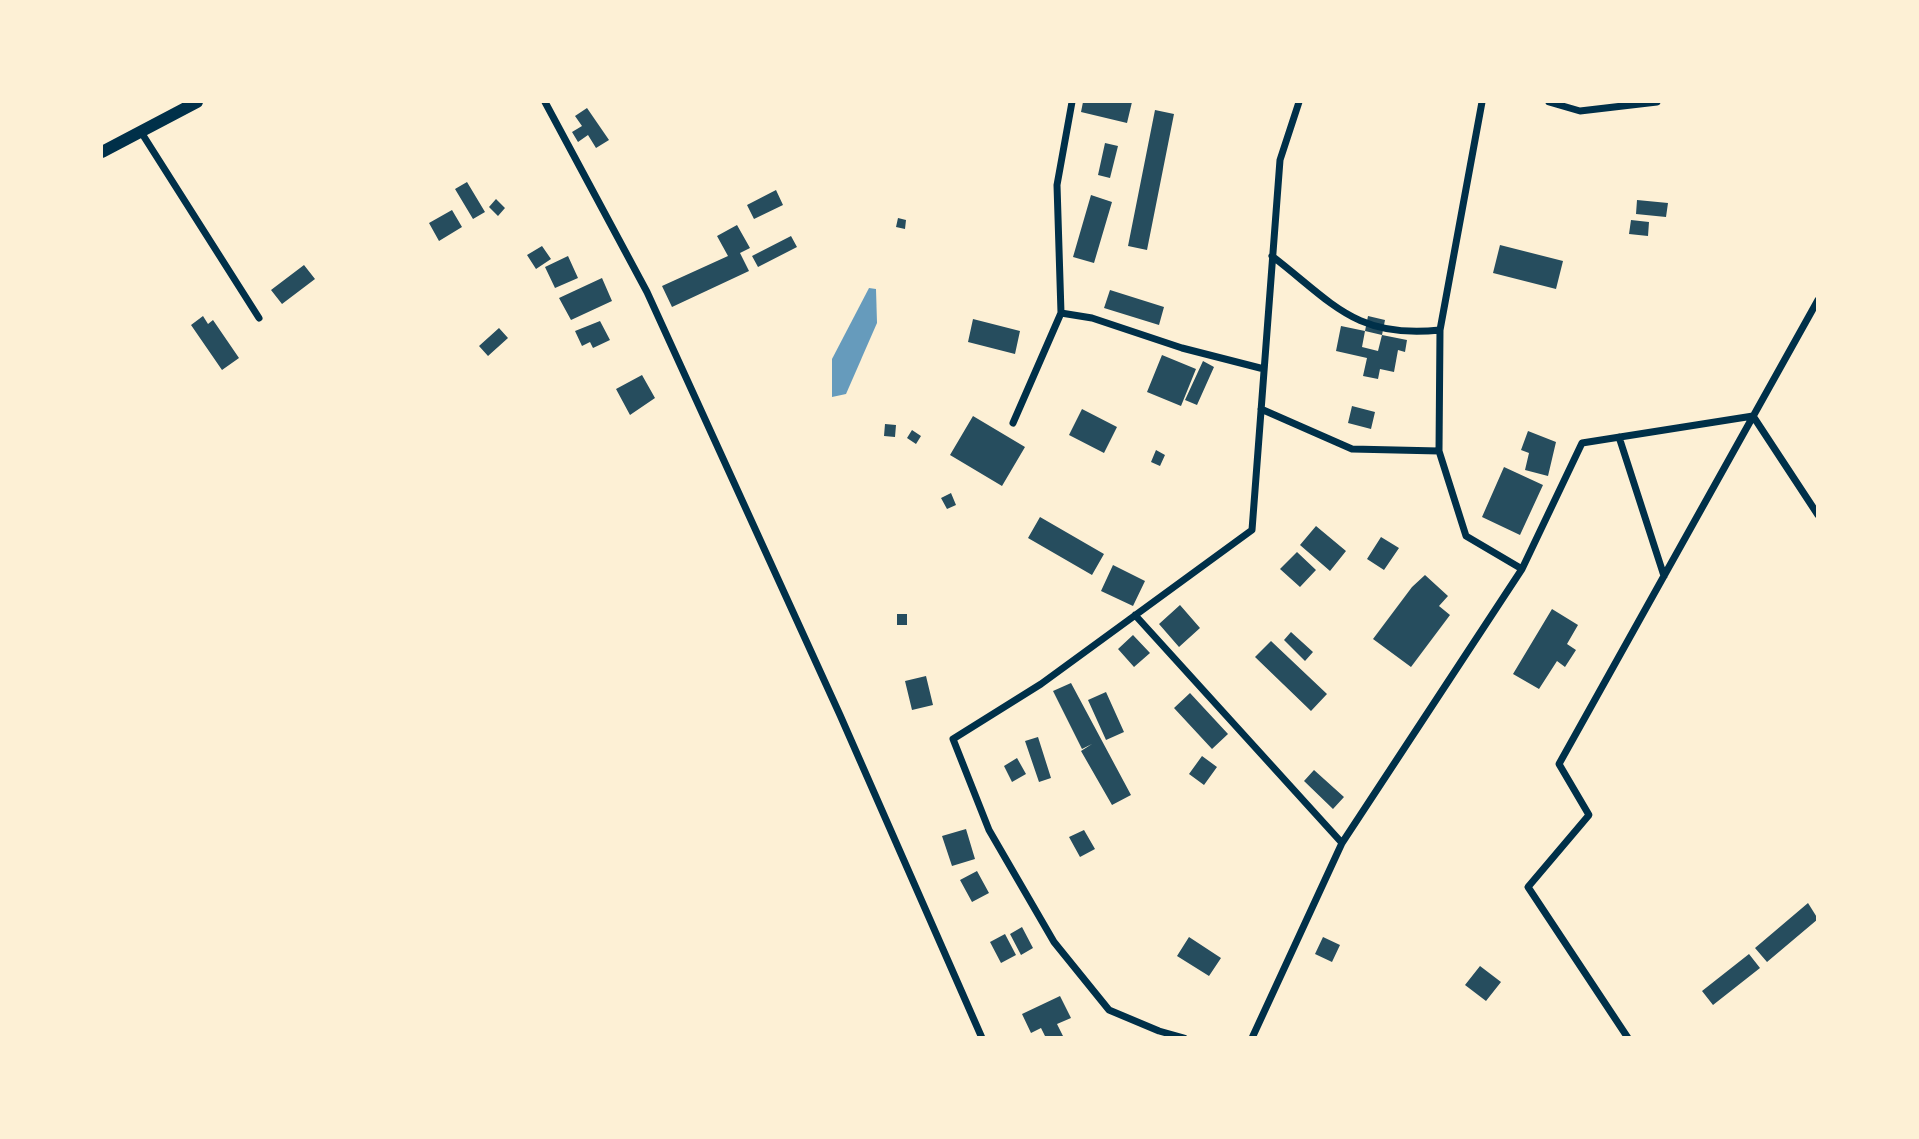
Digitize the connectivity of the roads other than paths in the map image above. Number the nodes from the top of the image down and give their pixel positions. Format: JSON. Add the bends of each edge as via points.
{"nodes":[{"id":1,"x":197,"y":102,"type":"edge"},
{"id":2,"x":545,"y":102,"type":"edge"},
{"id":3,"x":1072,"y":102,"type":"edge"},
{"id":4,"x":1299,"y":102,"type":"edge"},
{"id":5,"x":1482,"y":102,"type":"edge"},
{"id":6,"x":1549,"y":102,"type":"edge"},
{"id":7,"x":1657,"y":102,"type":"edge"},
{"id":8,"x":141,"y":132,"type":"junction"},
{"id":9,"x":102,"y":152,"type":"edge"},
{"id":10,"x":1272,"y":256,"type":"junction"},
{"id":11,"x":1818,"y":300,"type":"edge"},
{"id":12,"x":1061,"y":313,"type":"junction"},
{"id":13,"x":259,"y":318,"type":"dead end"},
{"id":14,"x":1440,"y":330,"type":"junction"},
{"id":15,"x":1264,"y":369,"type":"junction"},
{"id":16,"x":1261,"y":409,"type":"junction"},
{"id":17,"x":1753,"y":416,"type":"junction"},
{"id":18,"x":1013,"y":424,"type":"dead end"},
{"id":19,"x":1619,"y":437,"type":"junction"},
{"id":20,"x":1439,"y":451,"type":"junction"},
{"id":21,"x":1818,"y":515,"type":"edge"},
{"id":22,"x":1522,"y":569,"type":"junction"},
{"id":23,"x":1664,"y":576,"type":"junction"},
{"id":24,"x":1135,"y":615,"type":"junction"},
{"id":25,"x":1342,"y":843,"type":"junction"},
{"id":26,"x":982,"y":1038,"type":"edge"},
{"id":27,"x":1184,"y":1038,"type":"edge"},
{"id":28,"x":1252,"y":1038,"type":"edge"},
{"id":29,"x":1628,"y":1038,"type":"edge"}],
"edges":[{"from":1,"to":8,"type":"highway"},
{"from":2,"to":26,"type":"street","via":[[647,292]]},
{"from":3,"to":12,"type":"street","via":[[1057,185]]},
{"from":4,"to":10,"type":"street","via":[[1280,160]]},
{"from":5,"to":14,"type":"street"},
{"from":6,"to":7,"type":"street","via":[[1580,111]]},
{"from":8,"to":9,"type":"highway"},
{"from":8,"to":13,"type":"street"},
{"from":10,"to":14,"type":"street","via":[[1363,325],[1416,333]]},
{"from":10,"to":15,"type":"street"},
{"from":11,"to":17,"type":"street"},
{"from":12,"to":15,"type":"street"},
{"from":12,"to":18,"type":"street"},
{"from":14,"to":20,"type":"street"},
{"from":15,"to":16,"type":"street"},
{"from":16,"to":20,"type":"street","via":[[1352,449]]},
{"from":16,"to":24,"type":"street","via":[[1252,530]]},
{"from":17,"to":19,"type":"street"},
{"from":17,"to":21,"type":"street"},
{"from":17,"to":23,"type":"street"},
{"from":19,"to":22,"type":"street","via":[[1582,443]]},
{"from":19,"to":23,"type":"street"},
{"from":20,"to":22,"type":"street","via":[[1466,536]]},
{"from":22,"to":25,"type":"street"},
{"from":23,"to":29,"type":"street","via":[[1559,764],[1589,815],[1528,887]]},
{"from":24,"to":25,"type":"street"},
{"from":24,"to":27,"type":"street","via":[[1041,684],[953,739],[989,830],[1054,942],[1109,1010]]},
{"from":25,"to":28,"type":"street"}]}
